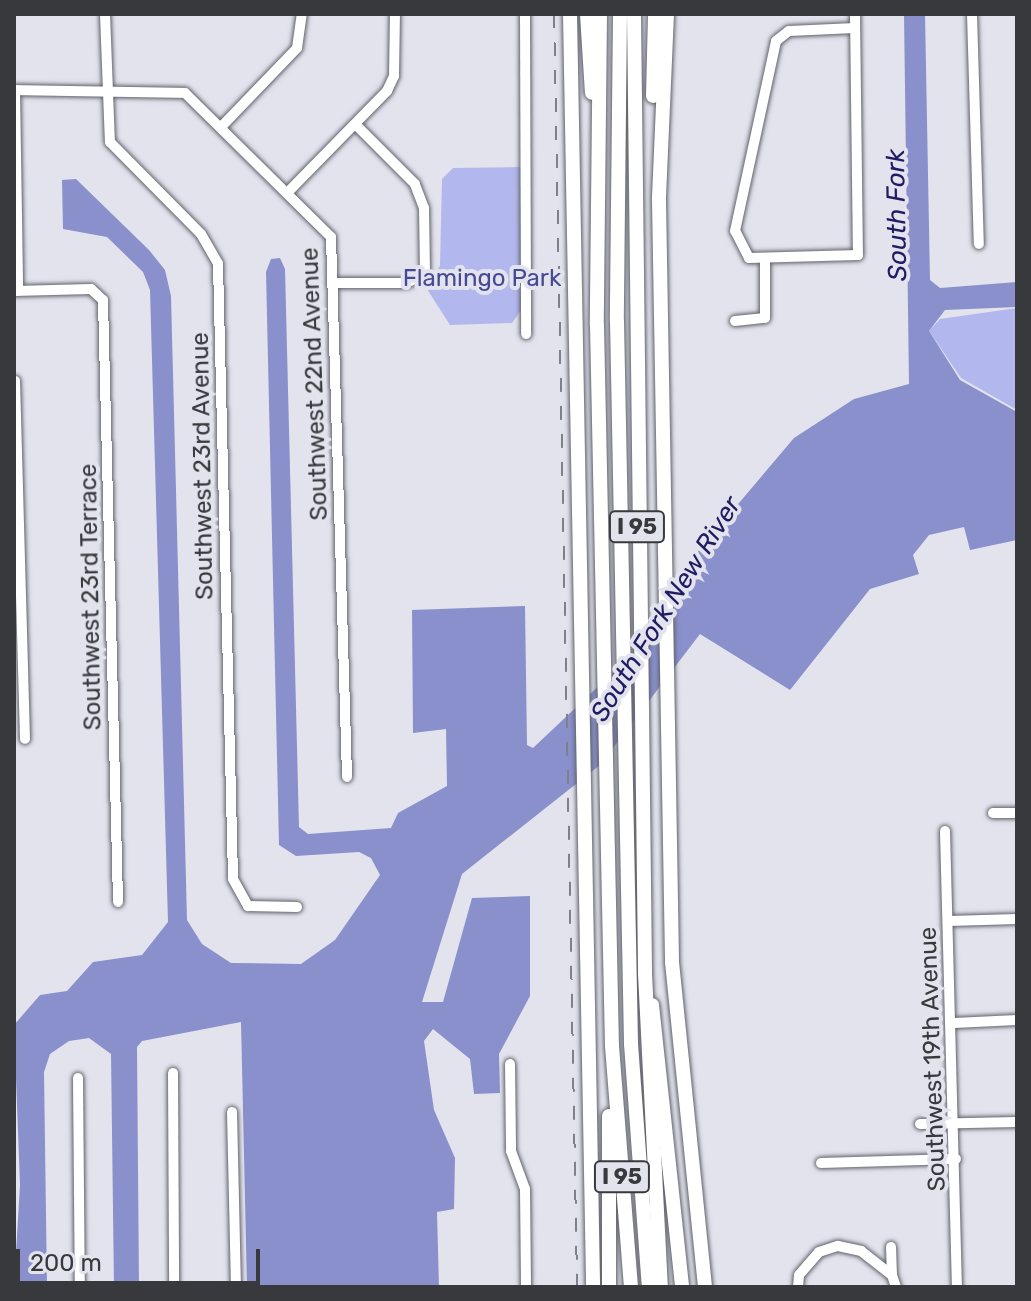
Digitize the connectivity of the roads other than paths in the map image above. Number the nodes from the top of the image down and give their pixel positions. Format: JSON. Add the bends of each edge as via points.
{"nodes":[{"id":1,"x":105,"y":14,"type":"edge"},
{"id":2,"x":302,"y":14,"type":"edge"},
{"id":3,"x":395,"y":14,"type":"edge"},
{"id":4,"x":525,"y":14,"type":"edge"},
{"id":5,"x":570,"y":14,"type":"edge"},
{"id":6,"x":587,"y":14,"type":"edge"},
{"id":7,"x":600,"y":14,"type":"edge"},
{"id":8,"x":607,"y":14,"type":"edge"},
{"id":9,"x":620,"y":14,"type":"edge"},
{"id":10,"x":634,"y":14,"type":"edge"},
{"id":11,"x":655,"y":14,"type":"edge"},
{"id":12,"x":667,"y":14,"type":"edge"},
{"id":13,"x":855,"y":14,"type":"edge"},
{"id":14,"x":972,"y":14,"type":"edge"},
{"id":15,"x":855,"y":28,"type":"junction"},
{"id":16,"x":107,"y":89,"type":"junction"},
{"id":17,"x":14,"y":90,"type":"edge"},
{"id":18,"x":223,"y":125,"type":"junction"},
{"id":19,"x":356,"y":125,"type":"junction"},
{"id":20,"x":598,"y":139,"type":"junction"},
{"id":21,"x":290,"y":190,"type":"junction"},
{"id":22,"x":14,"y":191,"type":"edge"},
{"id":23,"x":659,"y":200,"type":"junction"},
{"id":24,"x":979,"y":244,"type":"dead end"},
{"id":25,"x":765,"y":261,"type":"junction"},
{"id":26,"x":333,"y":283,"type":"junction"},
{"id":27,"x":16,"y":291,"type":"edge"},
{"id":28,"x":735,"y":321,"type":"dead end"},
{"id":29,"x":602,"y":324,"type":"junction"},
{"id":30,"x":526,"y":334,"type":"dead end"},
{"id":31,"x":15,"y":381,"type":"edge"},
{"id":32,"x":17,"y":531,"type":"edge"},
{"id":33,"x":25,"y":739,"type":"dead end"},
{"id":34,"x":347,"y":777,"type":"dead end"},
{"id":35,"x":993,"y":813,"type":"dead end"},
{"id":36,"x":1017,"y":813,"type":"edge"},
{"id":37,"x":945,"y":831,"type":"dead end"},
{"id":38,"x":118,"y":902,"type":"dead end"},
{"id":39,"x":297,"y":907,"type":"dead end"},
{"id":40,"x":1017,"y":919,"type":"edge"},
{"id":41,"x":949,"y":921,"type":"junction"},
{"id":42,"x":1017,"y":1020,"type":"edge"},
{"id":43,"x":954,"y":1023,"type":"junction"},
{"id":44,"x":621,"y":1045,"type":"junction"},
{"id":45,"x":652,"y":1045,"type":"junction"},
{"id":46,"x":510,"y":1064,"type":"dead end"},
{"id":47,"x":613,"y":1068,"type":"junction"},
{"id":48,"x":173,"y":1073,"type":"dead end"},
{"id":49,"x":78,"y":1078,"type":"dead end"},
{"id":50,"x":232,"y":1112,"type":"dead end"},
{"id":51,"x":1017,"y":1122,"type":"edge"},
{"id":52,"x":920,"y":1124,"type":"dead end"},
{"id":53,"x":957,"y":1124,"type":"junction"},
{"id":54,"x":956,"y":1159,"type":"junction"},
{"id":55,"x":821,"y":1163,"type":"dead end"},
{"id":56,"x":891,"y":1247,"type":"dead end"},
{"id":57,"x":892,"y":1275,"type":"junction"},
{"id":58,"x":80,"y":1287,"type":"edge"},
{"id":59,"x":174,"y":1287,"type":"edge"},
{"id":60,"x":236,"y":1287,"type":"edge"},
{"id":61,"x":526,"y":1287,"type":"edge"},
{"id":62,"x":593,"y":1287,"type":"edge"},
{"id":63,"x":609,"y":1287,"type":"edge"},
{"id":64,"x":631,"y":1287,"type":"edge"},
{"id":65,"x":637,"y":1287,"type":"edge"},
{"id":66,"x":649,"y":1287,"type":"edge"},
{"id":67,"x":661,"y":1287,"type":"edge"},
{"id":68,"x":682,"y":1287,"type":"edge"},
{"id":69,"x":705,"y":1287,"type":"edge"},
{"id":70,"x":798,"y":1287,"type":"edge"},
{"id":71,"x":896,"y":1287,"type":"edge"},
{"id":72,"x":957,"y":1287,"type":"edge"}],
"edges":[{"from":1,"to":16,"type":"street","name":"Southwest 23rd Avenue"},
{"from":2,"to":18,"type":"street","via":[[297,48]]},
{"from":3,"to":19,"type":"street","via":[[394,76]]},
{"from":4,"to":30,"type":"street"},
{"from":5,"to":62,"type":"highway"},
{"from":6,"to":20,"type":"highway"},
{"from":7,"to":20,"type":"highway","number":"I 95"},
{"from":8,"to":29,"type":"highway"},
{"from":9,"to":44,"type":"highway"},
{"from":10,"to":45,"type":"highway","number":"I 95","via":[[633,324],[645,974]]},
{"from":11,"to":23,"type":"highway"},
{"from":12,"to":23,"type":"highway"},
{"from":13,"to":15,"type":"street"},
{"from":14,"to":24,"type":"street"},
{"from":15,"to":25,"type":"street","via":[[858,255]]},
{"from":15,"to":25,"type":"street","via":[[789,31],[776,41],[735,231],[749,258]]},
{"from":16,"to":17,"type":"street","name":"Southwest 22nd Avenue"},
{"from":16,"to":18,"type":"street","name":"Southwest 22nd Avenue","via":[[185,93]]},
{"from":16,"to":39,"type":"street","name":"Southwest 23rd Avenue","via":[[107,127],[116,152],[201,234],[218,264],[233,879],[248,906]]},
{"from":17,"to":22,"type":"street"},
{"from":18,"to":21,"type":"street","name":"Southwest 22nd Avenue"},
{"from":19,"to":21,"type":"street"},
{"from":19,"to":26,"type":"street","via":[[415,184],[424,208],[425,272],[407,283]]},
{"from":20,"to":29,"type":"highway","number":"I 95"},
{"from":21,"to":26,"type":"street","name":"Southwest 22nd Avenue","via":[[331,237]]},
{"from":22,"to":27,"type":"street"},
{"from":23,"to":69,"type":"highway","via":[[671,933],[678,1055]]},
{"from":25,"to":28,"type":"street","via":[[765,318]]},
{"from":26,"to":34,"type":"street","name":"Southwest 22nd Avenue"},
{"from":27,"to":38,"type":"street","name":"Southwest 23rd Terrace","via":[[98,294]]},
{"from":29,"to":44,"type":"highway","number":"I 95"},
{"from":31,"to":32,"type":"street"},
{"from":32,"to":33,"type":"street"},
{"from":35,"to":36,"type":"street"},
{"from":37,"to":41,"type":"street","name":"Southwest 19th Avenue"},
{"from":40,"to":41,"type":"street"},
{"from":41,"to":43,"type":"street","name":"Southwest 19th Avenue"},
{"from":42,"to":43,"type":"street"},
{"from":43,"to":53,"type":"street","name":"Southwest 19th Avenue"},
{"from":44,"to":47,"type":"highway","number":"I 95"},
{"from":44,"to":65,"type":"highway"},
{"from":44,"to":66,"type":"highway"},
{"from":45,"to":67,"type":"highway","number":"I 95"},
{"from":45,"to":68,"type":"highway"},
{"from":46,"to":61,"type":"street","via":[[511,1151],[525,1189]]},
{"from":47,"to":63,"type":"highway"},
{"from":47,"to":64,"type":"highway","number":"I 95"},
{"from":48,"to":59,"type":"street"},
{"from":49,"to":58,"type":"street"},
{"from":50,"to":60,"type":"street"},
{"from":51,"to":53,"type":"street"},
{"from":52,"to":53,"type":"street"},
{"from":53,"to":54,"type":"street","name":"Southwest 19th Avenue"},
{"from":54,"to":55,"type":"street"},
{"from":54,"to":72,"type":"street","name":"Southwest 19th Avenue"},
{"from":56,"to":57,"type":"street"},
{"from":57,"to":70,"type":"street","via":[[861,1251],[838,1246],[819,1252],[799,1275]]},
{"from":57,"to":71,"type":"street"}]}
